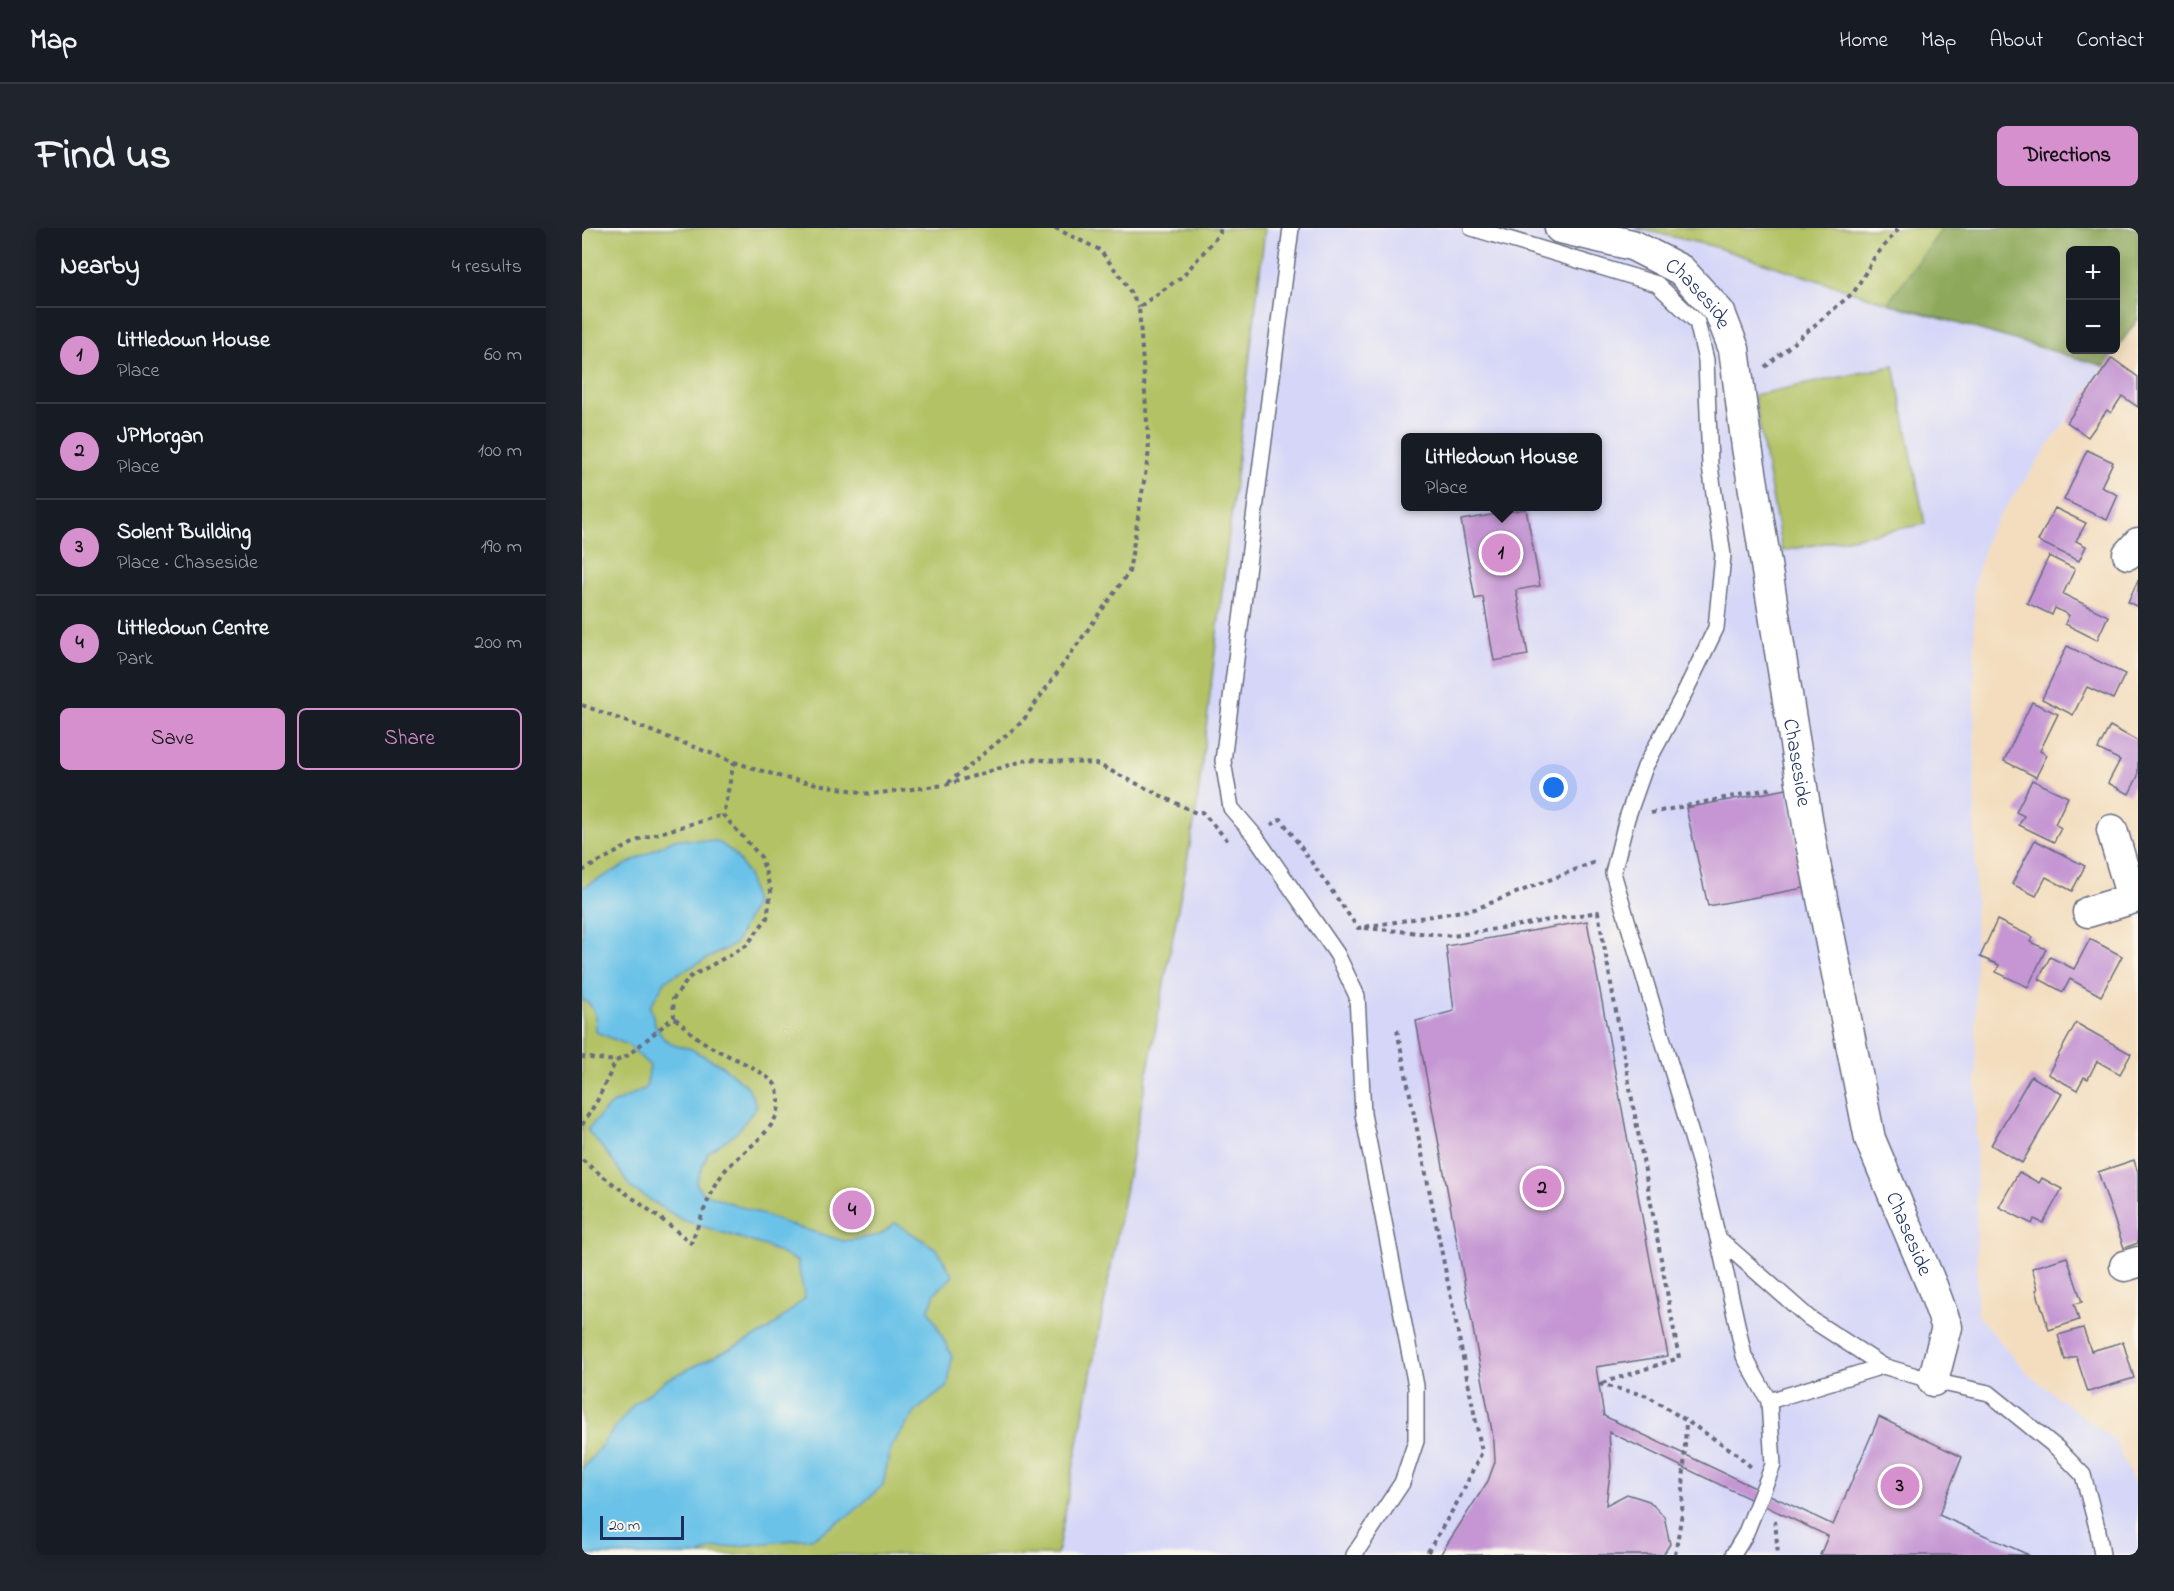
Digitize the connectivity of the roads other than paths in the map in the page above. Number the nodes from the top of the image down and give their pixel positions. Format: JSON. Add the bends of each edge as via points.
{"nodes":[{"id":1,"x":1291,"y":228,"type":"edge"},
{"id":2,"x":1472,"y":228,"type":"edge"},
{"id":3,"x":1560,"y":228,"type":"edge"},
{"id":4,"x":2112,"y":830,"type":"dead end"},
{"id":5,"x":2135,"y":897,"type":"edge"},
{"id":6,"x":2088,"y":912,"type":"dead end"},
{"id":7,"x":1718,"y":1238,"type":"junction"},
{"id":8,"x":1883,"y":1365,"type":"junction"},
{"id":9,"x":1933,"y":1381,"type":"junction"},
{"id":10,"x":1769,"y":1401,"type":"junction"},
{"id":11,"x":1354,"y":1555,"type":"edge"},
{"id":12,"x":1733,"y":1555,"type":"edge"},
{"id":13,"x":2102,"y":1555,"type":"edge"}],
"edges":[{"from":1,"to":11,"type":"lane","via":[[1223,760],[1231,808],[1337,954],[1357,996],[1363,1114],[1416,1386],[1416,1441],[1402,1483]]},
{"from":2,"to":7,"type":"lane","via":[[1657,284],[1697,322],[1706,360],[1710,466],[1724,555],[1716,628],[1644,766],[1614,873]]},
{"from":3,"to":9,"type":"street","name":"Chaseside","via":[[1632,245],[1681,270],[1720,313],[1734,349],[1811,843],[1870,1138],[1947,1327]]},
{"from":4,"to":5,"type":"street"},
{"from":5,"to":6,"type":"street"},
{"from":7,"to":8,"type":"lane","via":[[1809,1318]]},
{"from":7,"to":10,"type":"lane","via":[[1744,1356]]},
{"from":8,"to":9,"type":"lane"},
{"from":8,"to":10,"type":"lane"},
{"from":9,"to":13,"type":"lane","via":[[1989,1393],[2057,1448],[2083,1475]]},
{"from":10,"to":12,"type":"lane","via":[[1773,1466]]}]}
